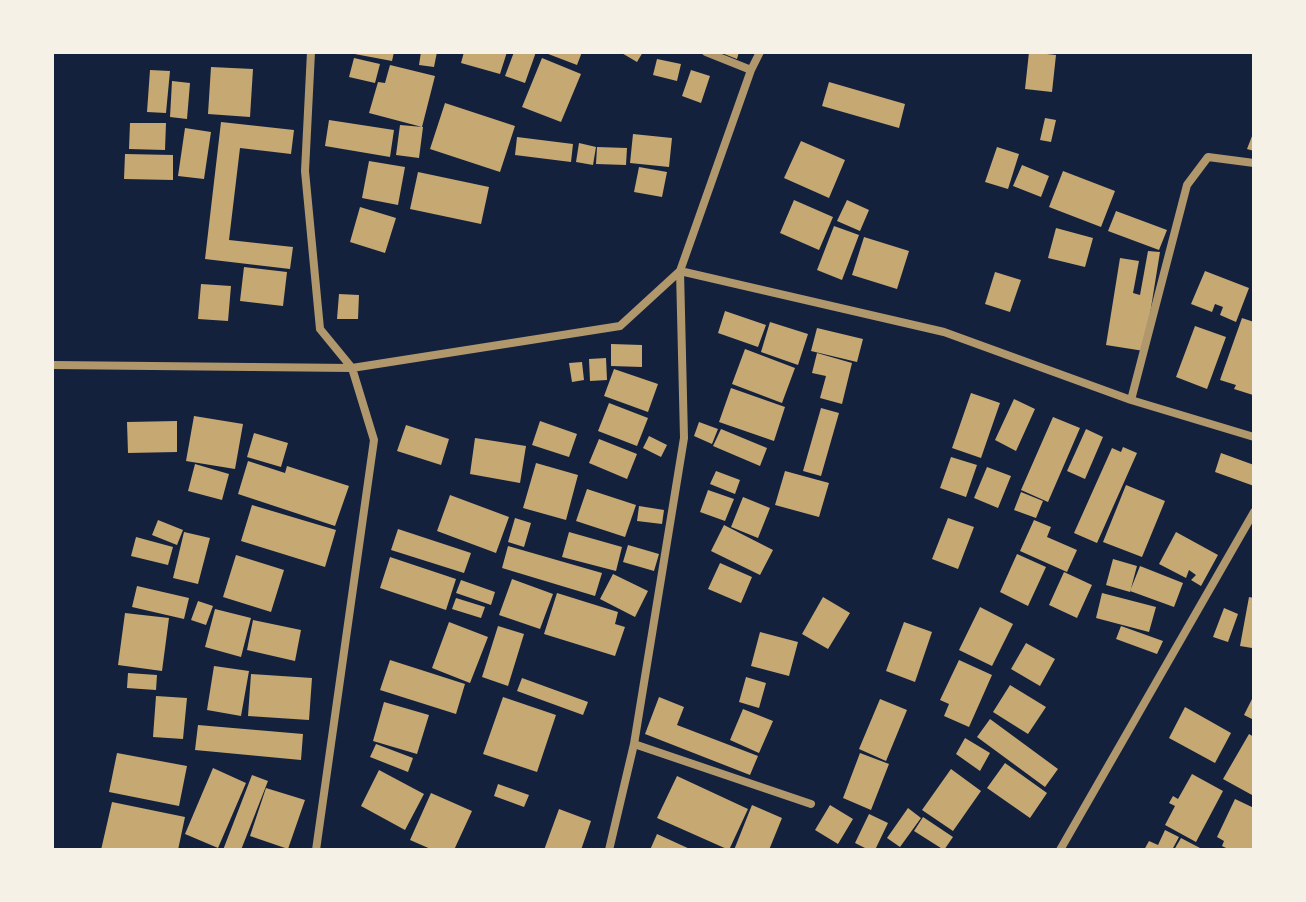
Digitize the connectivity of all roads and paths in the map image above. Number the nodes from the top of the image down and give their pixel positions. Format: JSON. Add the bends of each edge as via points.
{"nodes":[{"id":1,"x":311,"y":52,"type":"edge"},
{"id":2,"x":706,"y":52,"type":"edge"},
{"id":3,"x":760,"y":52,"type":"edge"},
{"id":4,"x":751,"y":70,"type":"junction"},
{"id":5,"x":1254,"y":163,"type":"edge"},
{"id":6,"x":680,"y":271,"type":"junction"},
{"id":7,"x":52,"y":365,"type":"edge"},
{"id":8,"x":352,"y":368,"type":"junction"},
{"id":9,"x":1131,"y":400,"type":"junction"},
{"id":10,"x":1254,"y":437,"type":"edge"},
{"id":11,"x":1254,"y":512,"type":"edge"},
{"id":12,"x":634,"y":744,"type":"junction"},
{"id":13,"x":811,"y":804,"type":"dead end"},
{"id":14,"x":316,"y":850,"type":"edge"},
{"id":15,"x":609,"y":850,"type":"edge"},
{"id":16,"x":1060,"y":850,"type":"edge"}],
"edges":[{"from":1,"to":8,"type":"street","via":[[305,171],[320,329]]},
{"from":2,"to":4,"type":"street"},
{"from":3,"to":4,"type":"street"},
{"from":4,"to":6,"type":"street"},
{"from":5,"to":9,"type":"street","via":[[1208,157],[1187,185]]},
{"from":6,"to":8,"type":"street","via":[[620,326]]},
{"from":6,"to":9,"type":"street","via":[[944,332]]},
{"from":6,"to":12,"type":"street","via":[[684,438]]},
{"from":7,"to":8,"type":"street"},
{"from":8,"to":14,"type":"street","via":[[374,440]]},
{"from":9,"to":10,"type":"street"},
{"from":11,"to":16,"type":"street"},
{"from":12,"to":13,"type":"street"},
{"from":12,"to":15,"type":"street"}]}
